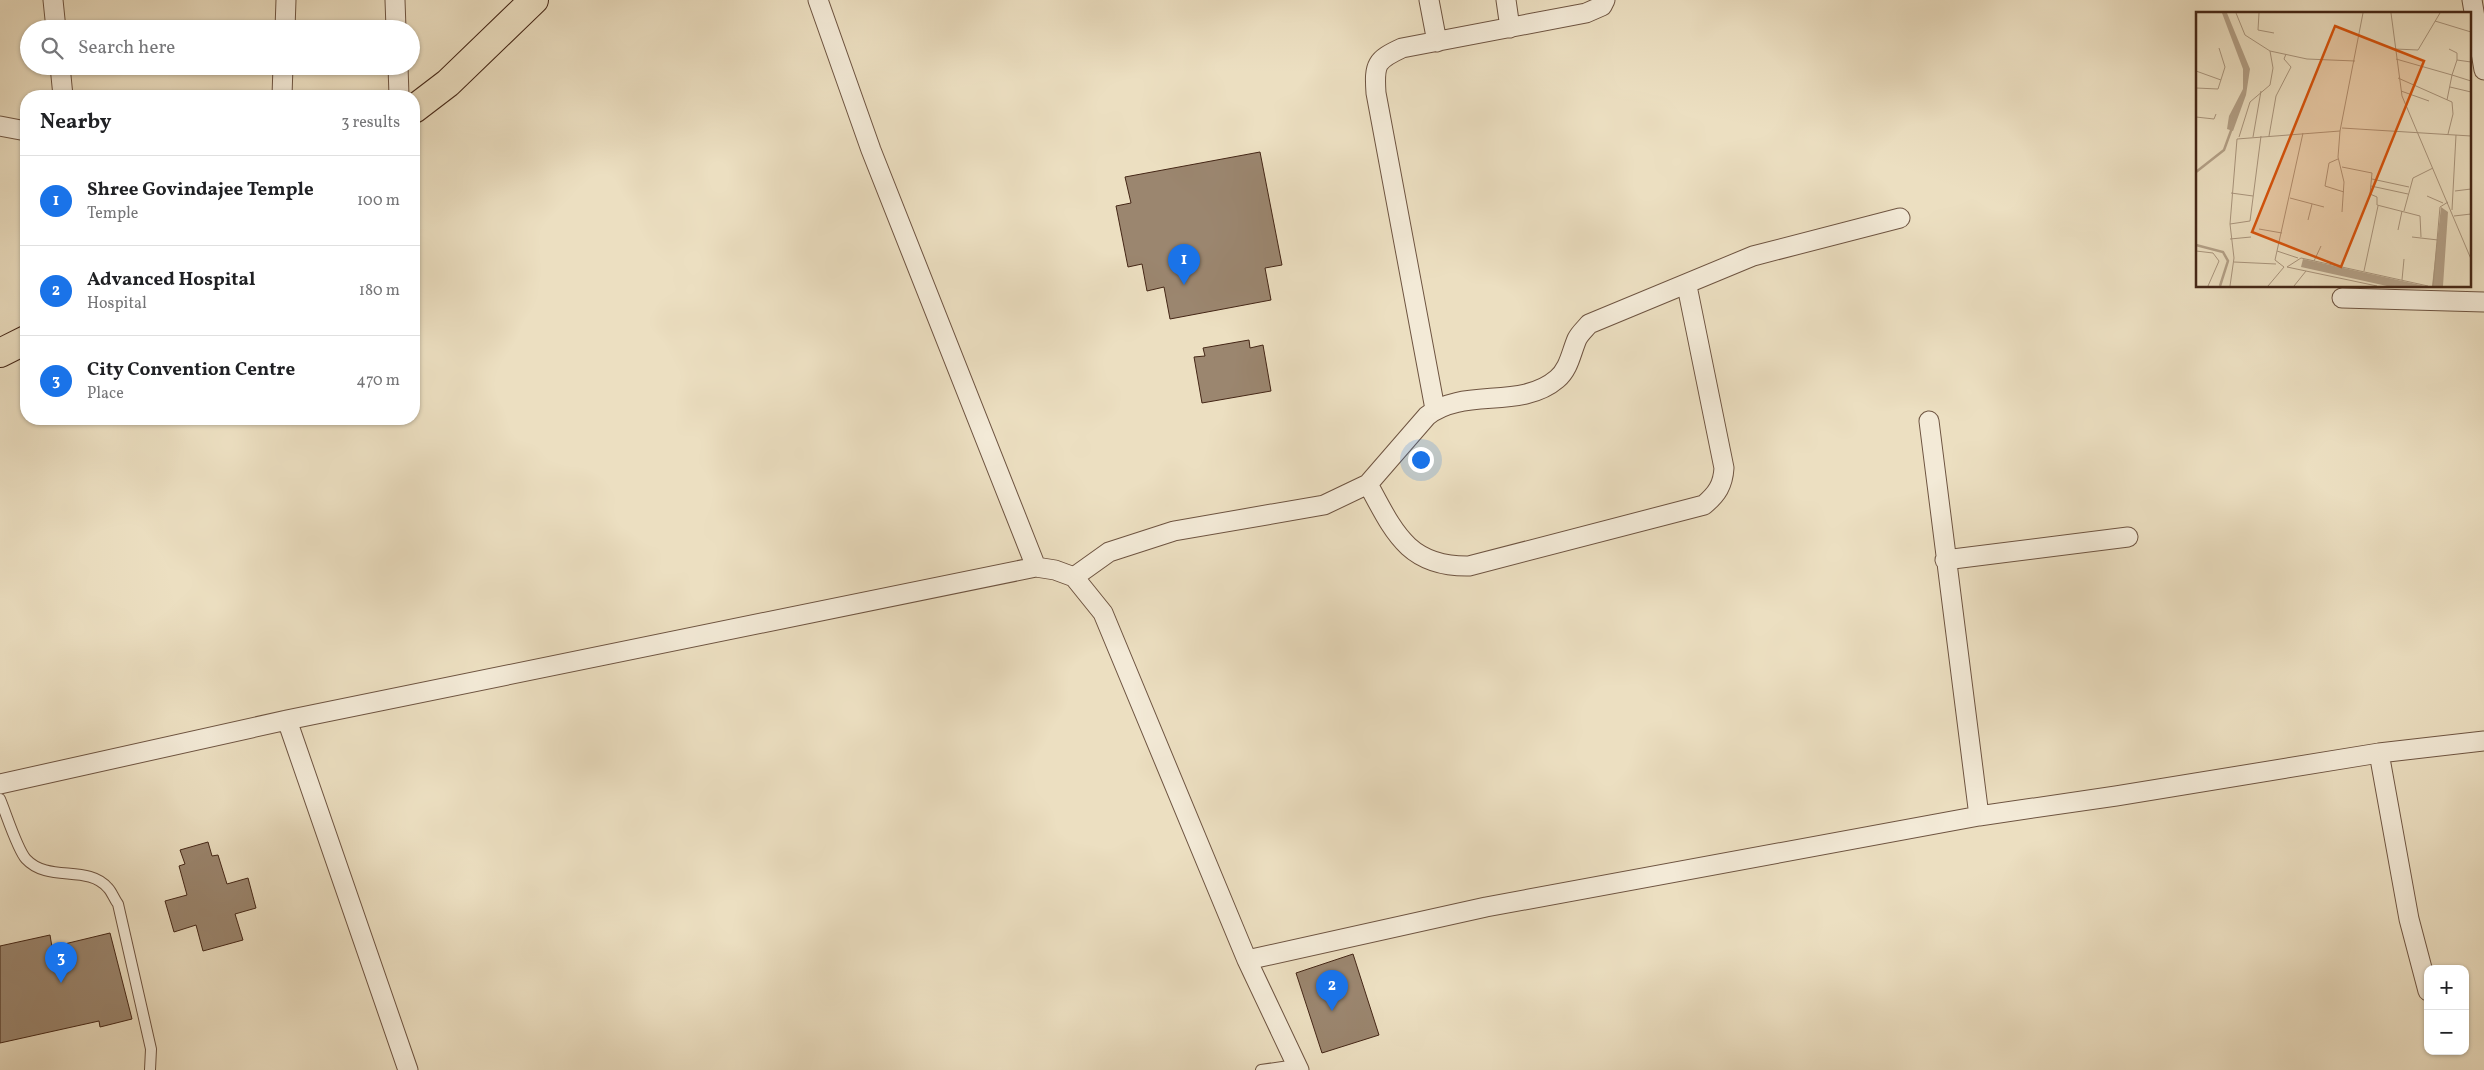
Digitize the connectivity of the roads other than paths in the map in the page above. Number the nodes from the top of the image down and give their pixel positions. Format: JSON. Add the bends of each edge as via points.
{"nodes":[{"id":1,"x":53,"y":0,"type":"edge"},
{"id":2,"x":286,"y":0,"type":"edge"},
{"id":3,"x":395,"y":0,"type":"edge"},
{"id":4,"x":534,"y":0,"type":"edge"},
{"id":5,"x":818,"y":0,"type":"edge"},
{"id":6,"x":1430,"y":0,"type":"edge"},
{"id":7,"x":1506,"y":0,"type":"edge"},
{"id":8,"x":1605,"y":0,"type":"edge"},
{"id":9,"x":2472,"y":0,"type":"edge"},
{"id":10,"x":55,"y":20,"type":"edge"},
{"id":11,"x":285,"y":20,"type":"edge"},
{"id":12,"x":396,"y":20,"type":"edge"},
{"id":13,"x":1510,"y":28,"type":"junction"},
{"id":14,"x":1437,"y":42,"type":"junction"},
{"id":15,"x":2484,"y":70,"type":"edge"},
{"id":16,"x":61,"y":75,"type":"edge"},
{"id":17,"x":283,"y":75,"type":"edge"},
{"id":18,"x":398,"y":75,"type":"edge"},
{"id":19,"x":62,"y":90,"type":"edge"},
{"id":20,"x":282,"y":90,"type":"edge"},
{"id":21,"x":399,"y":90,"type":"edge"},
{"id":22,"x":420,"y":104,"type":"edge"},
{"id":23,"x":0,"y":126,"type":"edge"},
{"id":24,"x":20,"y":130,"type":"edge"},
{"id":25,"x":1900,"y":218,"type":"dead end"},
{"id":26,"x":1687,"y":286,"type":"junction"},
{"id":27,"x":2342,"y":298,"type":"dead end"},
{"id":28,"x":2484,"y":302,"type":"edge"},
{"id":29,"x":20,"y":343,"type":"edge"},
{"id":30,"x":0,"y":353,"type":"edge"},
{"id":31,"x":1435,"y":410,"type":"junction"},
{"id":32,"x":1929,"y":421,"type":"dead end"},
{"id":33,"x":1368,"y":484,"type":"junction"},
{"id":34,"x":2128,"y":537,"type":"dead end"},
{"id":35,"x":1945,"y":560,"type":"junction"},
{"id":36,"x":1036,"y":567,"type":"junction"},
{"id":37,"x":1074,"y":576,"type":"junction"},
{"id":38,"x":287,"y":720,"type":"junction"},
{"id":39,"x":2484,"y":741,"type":"edge"},
{"id":40,"x":2379,"y":753,"type":"junction"},
{"id":41,"x":0,"y":784,"type":"edge"},
{"id":42,"x":0,"y":799,"type":"edge"},
{"id":43,"x":1979,"y":816,"type":"junction"},
{"id":44,"x":1247,"y":960,"type":"junction"},
{"id":45,"x":2424,"y":975,"type":"edge"},
{"id":46,"x":1298,"y":1068,"type":"edge"},
{"id":47,"x":150,"y":1070,"type":"edge"},
{"id":48,"x":408,"y":1070,"type":"edge"},
{"id":49,"x":1261,"y":1070,"type":"edge"}],
"edges":[{"from":1,"to":10,"type":"street"},
{"from":2,"to":11,"type":"street"},
{"from":3,"to":12,"type":"street"},
{"from":4,"to":22,"type":"main road","via":[[448,83]]},
{"from":5,"to":36,"type":"street","via":[[871,150]]},
{"from":6,"to":14,"type":"street"},
{"from":7,"to":13,"type":"street"},
{"from":8,"to":13,"type":"street","via":[[1602,6],[1586,14]]},
{"from":9,"to":15,"type":"street"},
{"from":13,"to":14,"type":"street"},
{"from":14,"to":31,"type":"street","via":[[1391,53],[1380,59],[1375,74]]},
{"from":16,"to":19,"type":"street"},
{"from":17,"to":20,"type":"street"},
{"from":18,"to":21,"type":"street"},
{"from":23,"to":24,"type":"street"},
{"from":25,"to":26,"type":"street","via":[[1753,256]]},
{"from":26,"to":31,"type":"street","via":[[1589,324],[1578,337],[1567,366],[1558,379],[1545,387],[1532,392],[1449,404]]},
{"from":26,"to":33,"type":"street","via":[[1724,468],[1723,482],[1716,496],[1704,505],[1469,566],[1448,566],[1416,553],[1396,534]]},
{"from":27,"to":28,"type":"street"},
{"from":29,"to":30,"type":"main road"},
{"from":31,"to":33,"type":"street"},
{"from":32,"to":35,"type":"street"},
{"from":33,"to":37,"type":"street","via":[[1324,505],[1174,531],[1126,545],[1109,552]]},
{"from":34,"to":35,"type":"street"},
{"from":35,"to":43,"type":"street"},
{"from":36,"to":37,"type":"street"},
{"from":36,"to":38,"type":"street"},
{"from":37,"to":44,"type":"street","via":[[1103,614]]},
{"from":38,"to":41,"type":"street"},
{"from":38,"to":48,"type":"street"},
{"from":39,"to":40,"type":"street"},
{"from":40,"to":43,"type":"street"},
{"from":40,"to":45,"type":"street","via":[[2409,919]]},
{"from":42,"to":47,"type":"lane","via":[[25,858],[35,867],[51,873],[96,879],[108,887],[118,904],[151,1049]]},
{"from":43,"to":44,"type":"street","via":[[1486,907]]},
{"from":44,"to":46,"type":"street"},
{"from":46,"to":49,"type":"lane"}]}
